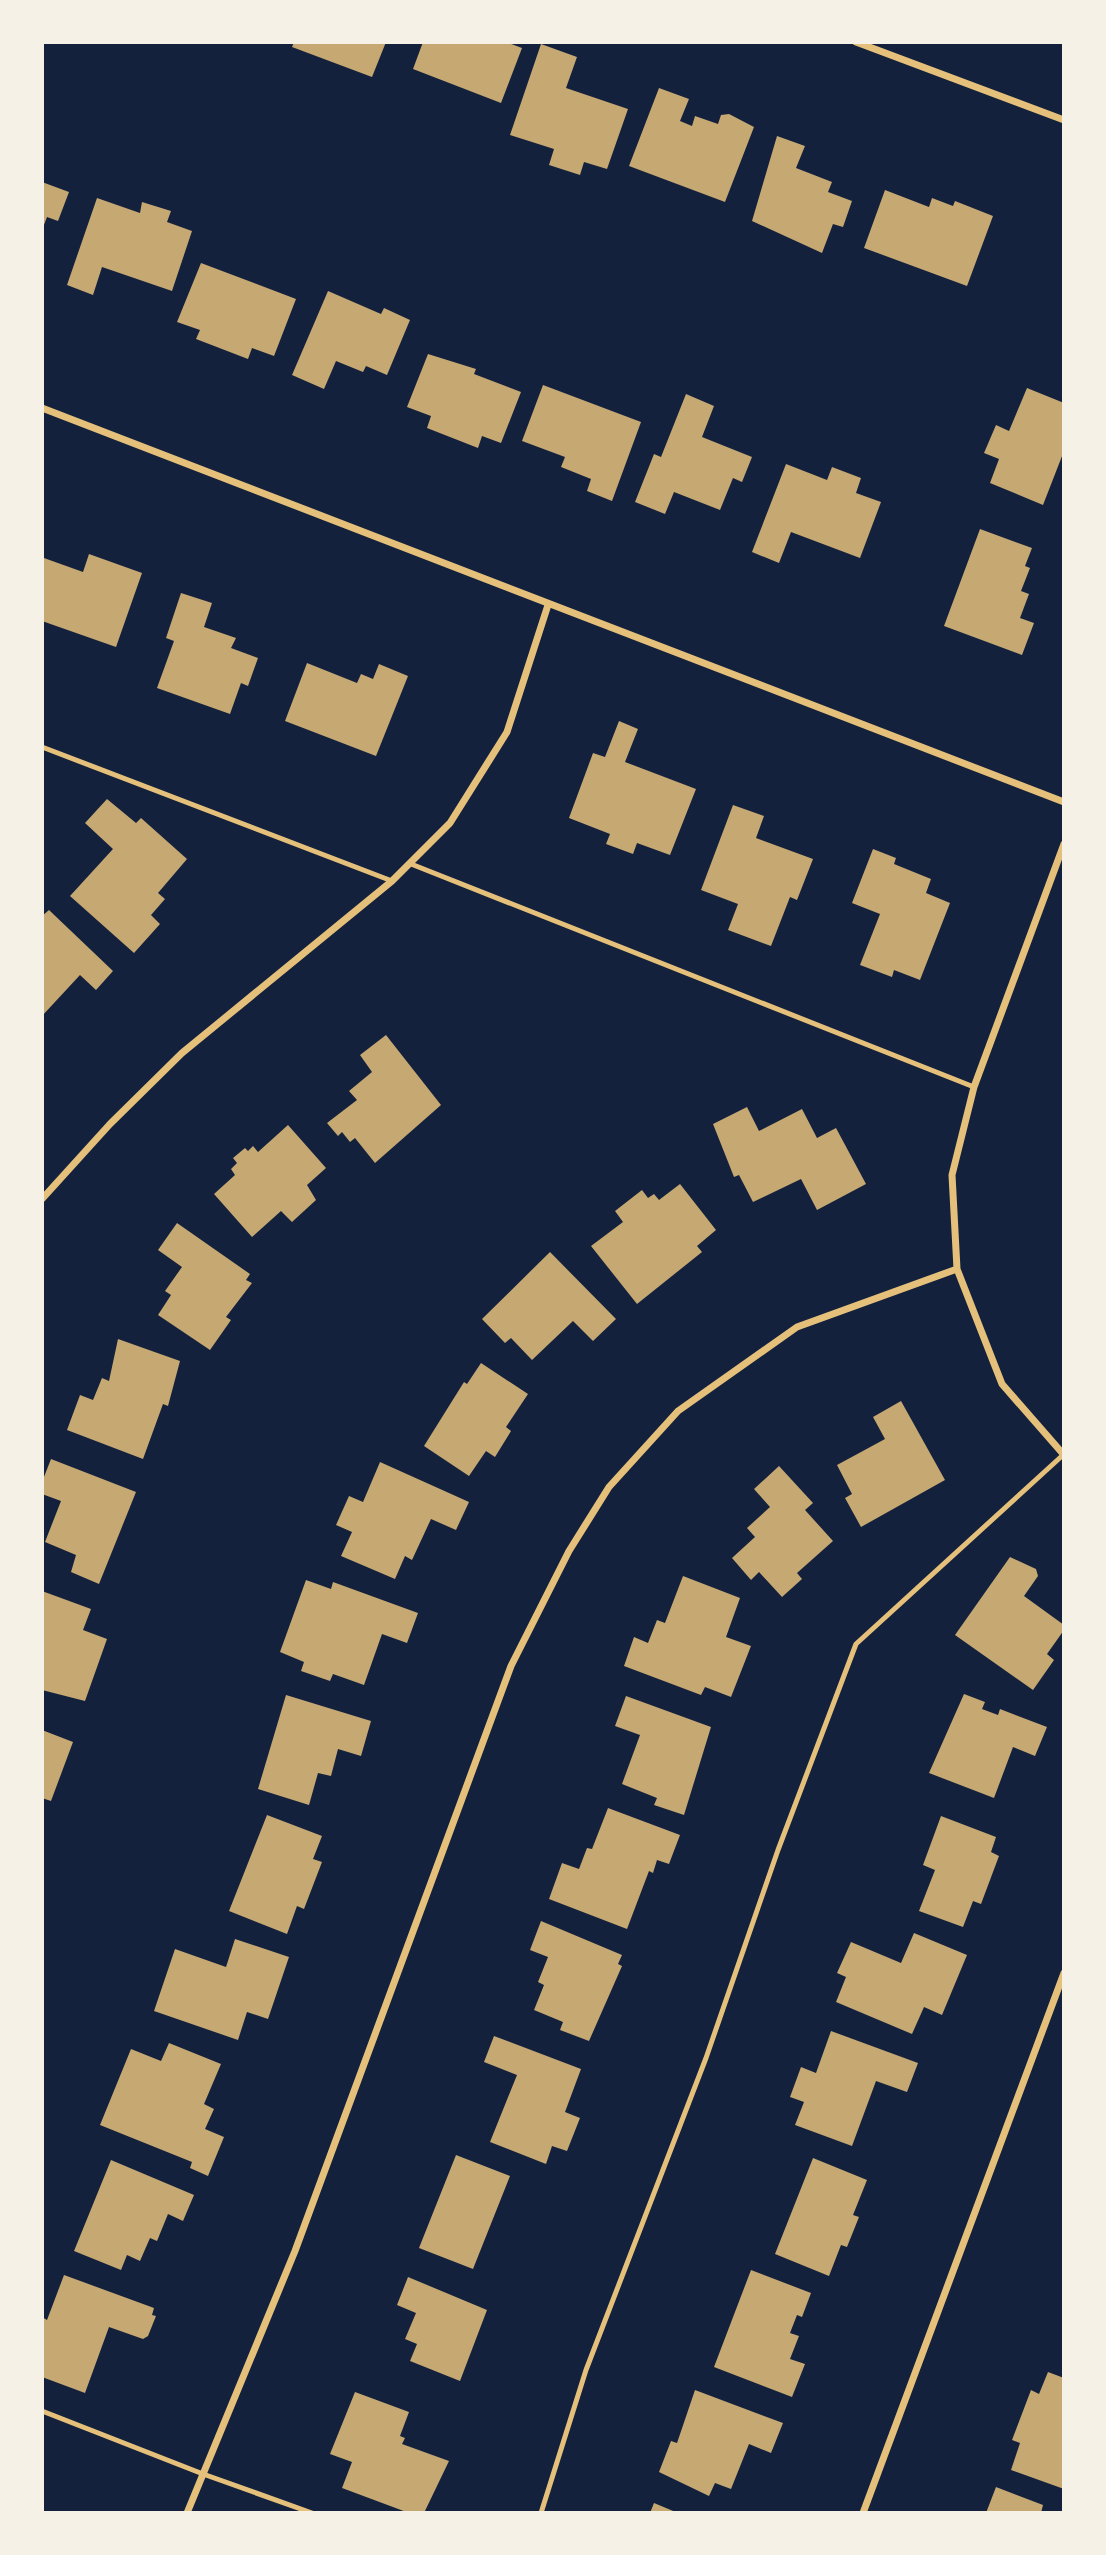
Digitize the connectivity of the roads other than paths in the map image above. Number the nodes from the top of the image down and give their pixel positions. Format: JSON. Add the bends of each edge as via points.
{"nodes":[{"id":1,"x":856,"y":42,"type":"edge"},
{"id":2,"x":1064,"y":120,"type":"edge"},
{"id":3,"x":42,"y":408,"type":"edge"},
{"id":4,"x":548,"y":605,"type":"junction"},
{"id":5,"x":42,"y":747,"type":"edge"},
{"id":6,"x":1064,"y":802,"type":"edge"},
{"id":7,"x":1064,"y":844,"type":"edge"},
{"id":8,"x":411,"y":864,"type":"junction"},
{"id":9,"x":392,"y":881,"type":"junction"},
{"id":10,"x":974,"y":1087,"type":"junction"},
{"id":11,"x":42,"y":1199,"type":"edge"},
{"id":12,"x":957,"y":1269,"type":"junction"},
{"id":13,"x":1063,"y":1455,"type":"edge"},
{"id":14,"x":1064,"y":1973,"type":"edge"},
{"id":15,"x":42,"y":2412,"type":"edge"},
{"id":16,"x":203,"y":2474,"type":"junction"},
{"id":17,"x":187,"y":2513,"type":"edge"},
{"id":18,"x":312,"y":2513,"type":"edge"},
{"id":19,"x":541,"y":2513,"type":"edge"},
{"id":20,"x":863,"y":2513,"type":"edge"}],
"edges":[{"from":1,"to":2,"type":"street"},
{"from":3,"to":4,"type":"street"},
{"from":4,"to":6,"type":"street"},
{"from":4,"to":8,"type":"street","via":[[507,732],[450,823]]},
{"from":5,"to":9,"type":"lane"},
{"from":7,"to":10,"type":"street"},
{"from":8,"to":9,"type":"street"},
{"from":8,"to":10,"type":"lane"},
{"from":9,"to":11,"type":"street","via":[[182,1053]]},
{"from":10,"to":12,"type":"street","via":[[952,1175]]},
{"from":12,"to":13,"type":"street","via":[[1002,1384]]},
{"from":12,"to":16,"type":"street","via":[[797,1327],[678,1411],[609,1487],[569,1551],[511,1666],[295,2251]]},
{"from":13,"to":19,"type":"lane","via":[[856,1644],[706,2058],[586,2370]]},
{"from":14,"to":20,"type":"street"},
{"from":15,"to":16,"type":"lane"},
{"from":16,"to":17,"type":"street"},
{"from":16,"to":18,"type":"lane"}]}
